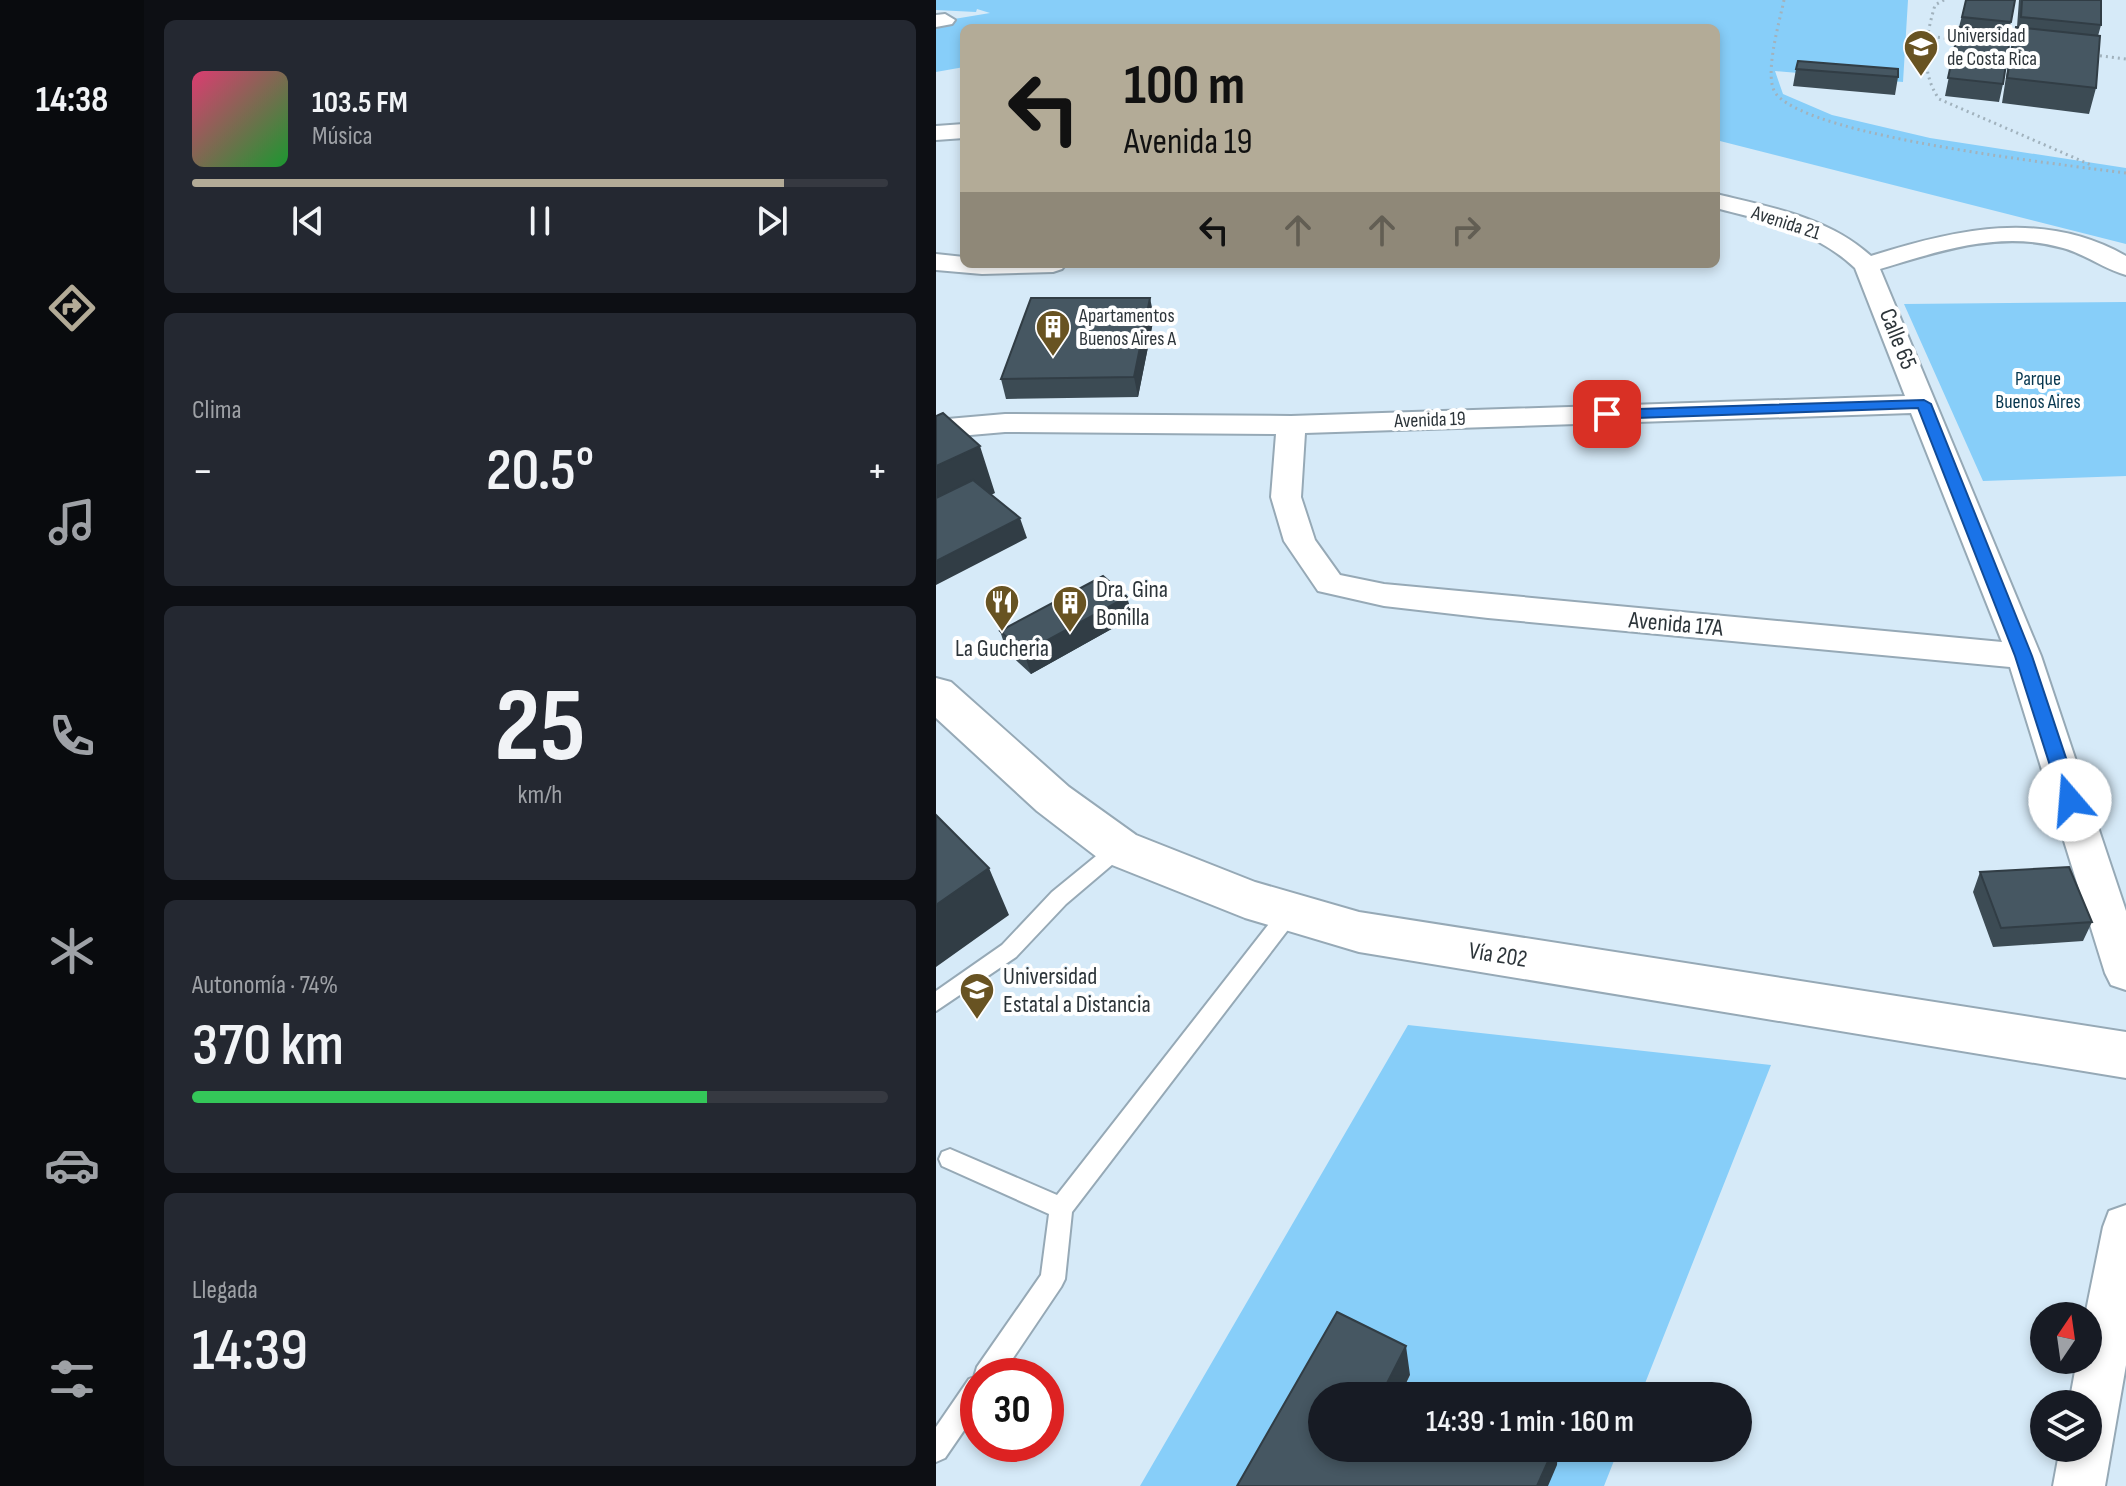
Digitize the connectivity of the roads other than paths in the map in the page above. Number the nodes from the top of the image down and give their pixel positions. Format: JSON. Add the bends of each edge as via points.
{"nodes":[{"id":1,"x":960,"y":131,"type":"edge"},
{"id":2,"x":936,"y":133,"type":"edge"},
{"id":3,"x":1720,"y":202,"type":"edge"},
{"id":4,"x":1860,"y":258,"type":"junction"},
{"id":5,"x":936,"y":262,"type":"edge"},
{"id":6,"x":960,"y":264,"type":"edge"},
{"id":7,"x":2126,"y":267,"type":"edge"},
{"id":8,"x":1924,"y":404,"type":"junction"},
{"id":9,"x":1291,"y":425,"type":"junction"},
{"id":10,"x":936,"y":429,"type":"edge"},
{"id":11,"x":2024,"y":656,"type":"junction"},
{"id":12,"x":936,"y":693,"type":"edge"},
{"id":13,"x":1119,"y":848,"type":"junction"},
{"id":14,"x":1290,"y":912,"type":"junction"},
{"id":15,"x":2126,"y":973,"type":"edge"},
{"id":16,"x":936,"y":1002,"type":"edge"},
{"id":17,"x":2126,"y":1055,"type":"edge"},
{"id":18,"x":950,"y":1159,"type":"dead end"},
{"id":19,"x":1061,"y":1208,"type":"junction"},
{"id":20,"x":2126,"y":1227,"type":"edge"},
{"id":21,"x":998,"y":1358,"type":"edge"},
{"id":22,"x":2097,"y":1390,"type":"edge"},
{"id":23,"x":960,"y":1414,"type":"edge"},
{"id":24,"x":936,"y":1449,"type":"edge"},
{"id":25,"x":2083,"y":1462,"type":"edge"},
{"id":26,"x":2079,"y":1486,"type":"edge"}],
"edges":[{"from":1,"to":2,"type":"street"},
{"from":3,"to":4,"type":"street","name":"Avenida 21","via":[[1812,227]]},
{"from":4,"to":7,"type":"street","via":[[2004,234],[2073,243]]},
{"from":4,"to":8,"type":"street","name":"Calle 65"},
{"from":5,"to":6,"type":"street"},
{"from":8,"to":9,"type":"street","name":"Avenida 19"},
{"from":8,"to":11,"type":"street","name":"Calle 65"},
{"from":9,"to":10,"type":"street","name":"Avenida 19","via":[[1005,423]]},
{"from":9,"to":11,"type":"street","name":"Avenida 17A","via":[[1286,497],[1300,541],[1329,583],[1488,607]]},
{"from":11,"to":15,"type":"street","name":"Calle 65"},
{"from":12,"to":13,"type":"main road","name":"Vía 202","via":[[1053,799]]},
{"from":13,"to":14,"type":"main road","name":"Vía 202"},
{"from":13,"to":16,"type":"lane","via":[[1059,898],[1009,951]]},
{"from":14,"to":17,"type":"main road","name":"Vía 202","via":[[1359,932]]},
{"from":14,"to":19,"type":"lane"},
{"from":18,"to":19,"type":"lane"},
{"from":19,"to":21,"type":"lane","via":[[1053,1279]]},
{"from":20,"to":22,"type":"street"},
{"from":23,"to":24,"type":"lane"},
{"from":25,"to":26,"type":"street"}]}
